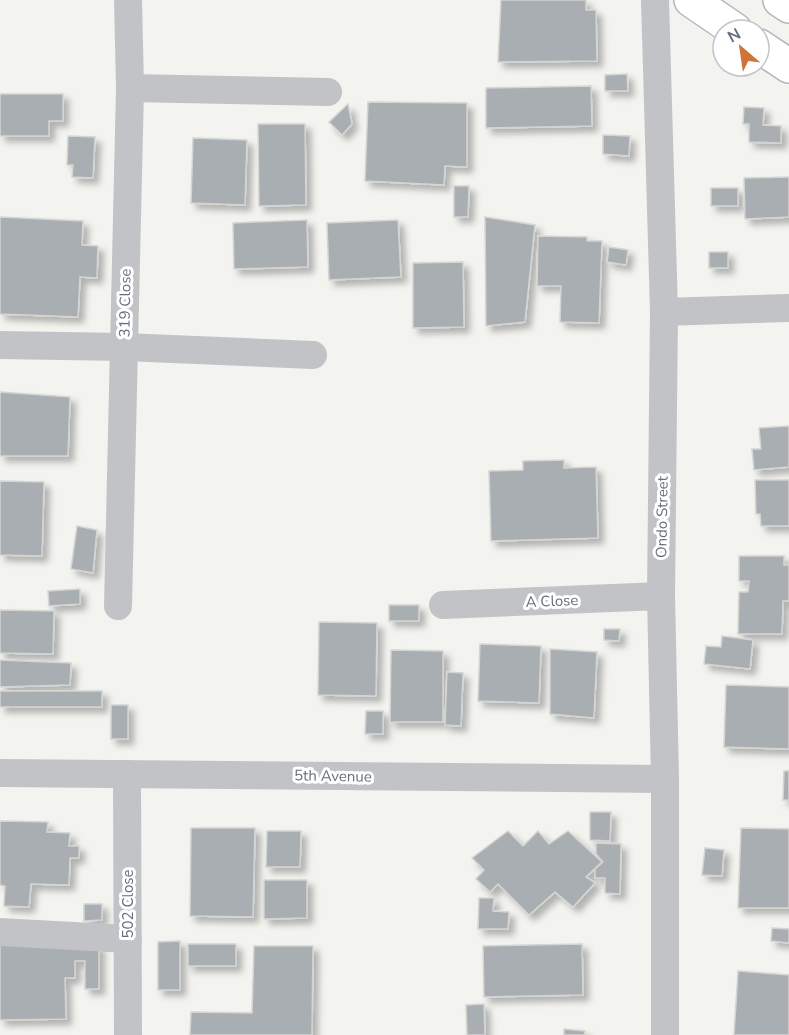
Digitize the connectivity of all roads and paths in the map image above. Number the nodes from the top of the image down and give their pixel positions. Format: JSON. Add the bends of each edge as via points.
{"nodes":[{"id":1,"x":128,"y":0,"type":"edge"},
{"id":2,"x":655,"y":0,"type":"edge"},
{"id":3,"x":691,"y":0,"type":"edge"},
{"id":4,"x":780,"y":0,"type":"edge"},
{"id":5,"x":789,"y":6,"type":"edge"},
{"id":6,"x":717,"y":18,"type":"edge"},
{"id":7,"x":771,"y":54,"type":"edge"},
{"id":8,"x":789,"y":66,"type":"edge"},
{"id":9,"x":130,"y":88,"type":"junction"},
{"id":10,"x":328,"y":92,"type":"dead end"},
{"id":11,"x":789,"y":308,"type":"edge"},
{"id":12,"x":664,"y":312,"type":"junction"},
{"id":13,"x":0,"y":345,"type":"edge"},
{"id":14,"x":124,"y":347,"type":"junction"},
{"id":15,"x":313,"y":355,"type":"dead end"},
{"id":16,"x":661,"y":596,"type":"junction"},
{"id":17,"x":443,"y":605,"type":"dead end"},
{"id":18,"x":118,"y":606,"type":"dead end"},
{"id":19,"x":0,"y":773,"type":"edge"},
{"id":20,"x":127,"y":774,"type":"junction"},
{"id":21,"x":665,"y":779,"type":"junction"},
{"id":22,"x":0,"y":932,"type":"edge"},
{"id":23,"x":128,"y":939,"type":"junction"},
{"id":24,"x":129,"y":1035,"type":"edge"},
{"id":25,"x":665,"y":1035,"type":"edge"}],
"edges":[{"from":1,"to":9,"type":"street","name":"319 Close"},
{"from":2,"to":12,"type":"street","name":"Ondo Street"},
{"from":3,"to":6,"type":"street"},
{"from":4,"to":5,"type":"street"},
{"from":7,"to":8,"type":"street"},
{"from":9,"to":10,"type":"street"},
{"from":9,"to":14,"type":"street","name":"319 Close"},
{"from":11,"to":12,"type":"street"},
{"from":12,"to":16,"type":"street","name":"Ondo Street"},
{"from":13,"to":14,"type":"street"},
{"from":14,"to":15,"type":"street"},
{"from":14,"to":18,"type":"street","name":"319 Close"},
{"from":16,"to":17,"type":"street","name":"A Close"},
{"from":16,"to":21,"type":"street","name":"Ondo Street"},
{"from":19,"to":20,"type":"street","name":"5th Avenue"},
{"from":20,"to":21,"type":"street","name":"5th Avenue"},
{"from":20,"to":23,"type":"street","name":"502 Close"},
{"from":21,"to":25,"type":"street","name":"Ondo Street"},
{"from":22,"to":23,"type":"street"},
{"from":23,"to":24,"type":"street","name":"502 Close"}]}
